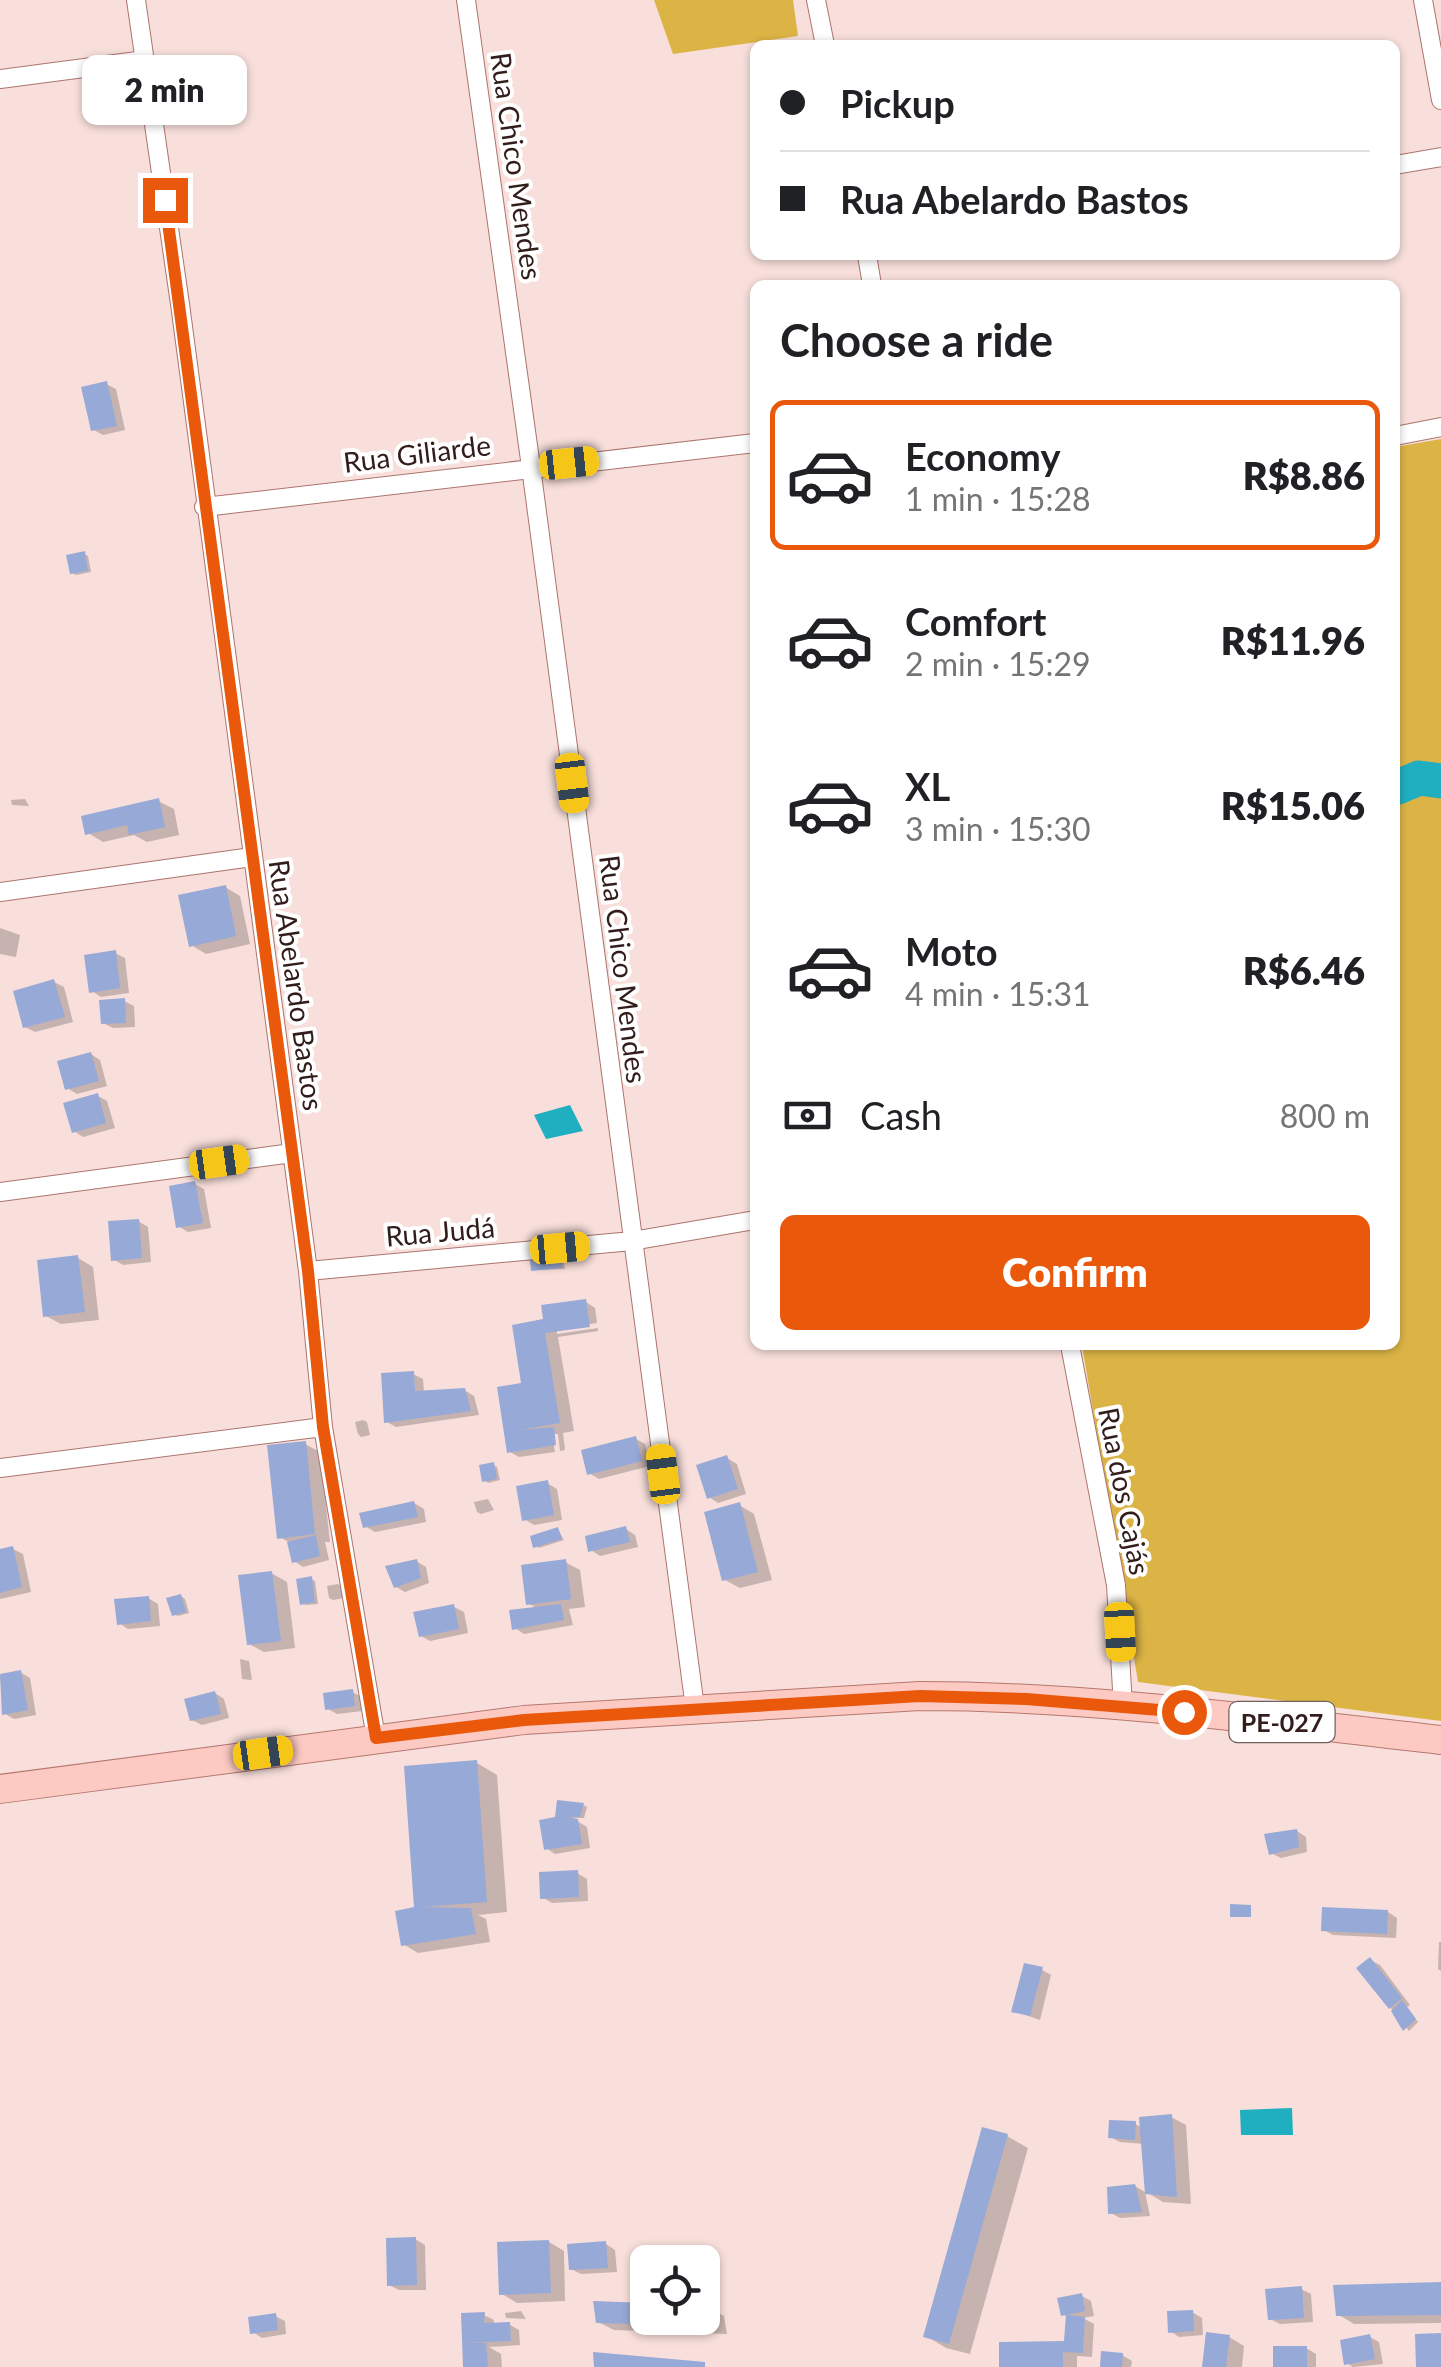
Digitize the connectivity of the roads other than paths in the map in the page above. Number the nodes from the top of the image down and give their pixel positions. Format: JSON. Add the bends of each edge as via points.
{"nodes":[{"id":1,"x":136,"y":0,"type":"edge"},
{"id":2,"x":466,"y":0,"type":"edge"},
{"id":3,"x":816,"y":0,"type":"edge"},
{"id":4,"x":1423,"y":0,"type":"edge"},
{"id":5,"x":823,"y":40,"type":"edge"},
{"id":6,"x":144,"y":60,"type":"junction"},
{"id":7,"x":0,"y":79,"type":"edge"},
{"id":8,"x":1441,"y":100,"type":"edge"},
{"id":9,"x":1441,"y":157,"type":"edge"},
{"id":10,"x":1400,"y":164,"type":"edge"},
{"id":11,"x":1441,"y":427,"type":"edge"},
{"id":12,"x":1400,"y":435,"type":"edge"},
{"id":13,"x":750,"y":444,"type":"edge"},
{"id":14,"x":532,"y":467,"type":"junction"},
{"id":15,"x":204,"y":507,"type":"junction"},
{"id":16,"x":252,"y":858,"type":"junction"},
{"id":17,"x":0,"y":892,"type":"edge"},
{"id":18,"x":292,"y":1152,"type":"junction"},
{"id":19,"x":0,"y":1192,"type":"edge"},
{"id":20,"x":750,"y":1221,"type":"edge"},
{"id":21,"x":632,"y":1241,"type":"junction"},
{"id":22,"x":308,"y":1271,"type":"junction"},
{"id":23,"x":1071,"y":1350,"type":"edge"},
{"id":24,"x":323,"y":1427,"type":"junction"},
{"id":25,"x":0,"y":1468,"type":"edge"},
{"id":26,"x":1123,"y":1707,"type":"junction"},
{"id":27,"x":694,"y":1708,"type":"junction"},
{"id":28,"x":376,"y":1738,"type":"junction"},
{"id":29,"x":1441,"y":1740,"type":"edge"},
{"id":30,"x":0,"y":1789,"type":"edge"}],
"edges":[{"from":1,"to":6,"type":"street","name":"Rua Abelardo Bastos"},
{"from":2,"to":14,"type":"street","name":"Rua Chico Mendes"},
{"from":3,"to":5,"type":"street"},
{"from":4,"to":8,"type":"street"},
{"from":6,"to":7,"type":"street"},
{"from":6,"to":15,"type":"street","name":"Rua Abelardo Bastos"},
{"from":9,"to":10,"type":"street"},
{"from":11,"to":12,"type":"street"},
{"from":13,"to":14,"type":"street","name":"Rua Giliarde"},
{"from":14,"to":15,"type":"street","name":"Rua Giliarde"},
{"from":14,"to":21,"type":"street","name":"Rua Chico Mendes"},
{"from":15,"to":16,"type":"street","name":"Rua Abelardo Bastos"},
{"from":16,"to":17,"type":"street"},
{"from":16,"to":18,"type":"street","name":"Rua Abelardo Bastos"},
{"from":18,"to":19,"type":"street"},
{"from":18,"to":22,"type":"street","name":"Rua Abelardo Bastos"},
{"from":20,"to":21,"type":"street","name":"Rua Judá"},
{"from":21,"to":22,"type":"street","name":"Rua Judá"},
{"from":21,"to":27,"type":"street","name":"Rua Chico Mendes"},
{"from":22,"to":24,"type":"street","name":"Rua Abelardo Bastos"},
{"from":23,"to":26,"type":"street","name":"Rua dos Cajás","via":[[1116,1585]]},
{"from":24,"to":25,"type":"street"},
{"from":24,"to":28,"type":"street","name":"Rua Abelardo Bastos"},
{"from":26,"to":27,"type":"main road","number":"PE-027","via":[[920,1696]]},
{"from":26,"to":29,"type":"main road","number":"PE-027"},
{"from":27,"to":28,"type":"main road","number":"PE-027"},
{"from":28,"to":30,"type":"main road","number":"PE-027"}]}
